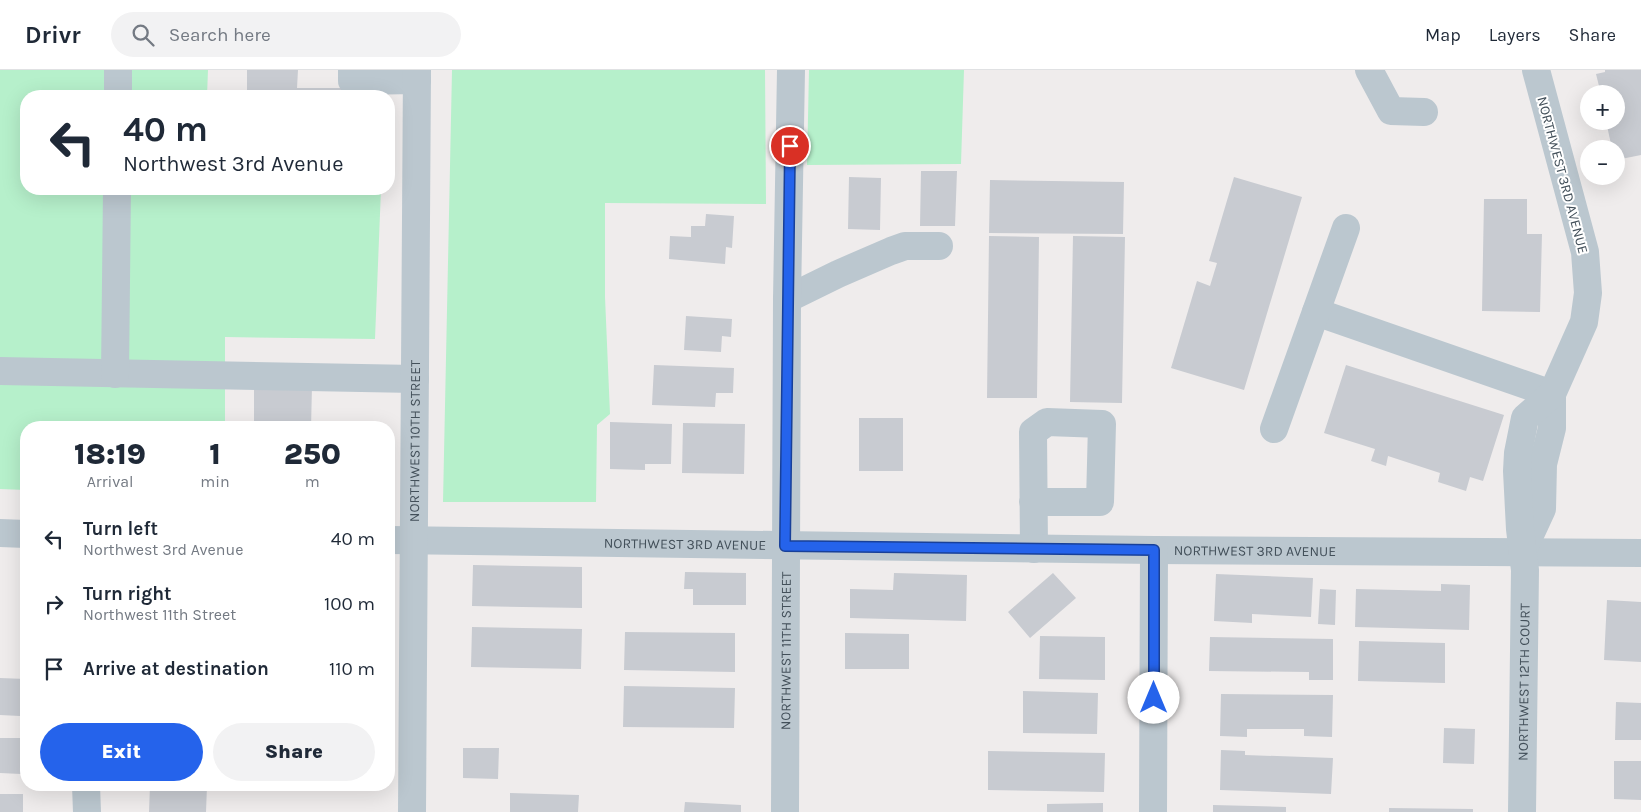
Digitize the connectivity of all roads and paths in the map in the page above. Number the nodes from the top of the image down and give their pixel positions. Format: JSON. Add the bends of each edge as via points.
{"nodes":[{"id":1,"x":118,"y":70,"type":"edge"},
{"id":2,"x":352,"y":70,"type":"edge"},
{"id":3,"x":791,"y":70,"type":"edge"},
{"id":4,"x":1369,"y":70,"type":"edge"},
{"id":5,"x":1536,"y":70,"type":"edge"},
{"id":6,"x":417,"y":75,"type":"edge"},
{"id":7,"x":118,"y":90,"type":"edge"},
{"id":8,"x":1424,"y":112,"type":"dead end"},
{"id":9,"x":117,"y":195,"type":"edge"},
{"id":10,"x":1346,"y":228,"type":"dead end"},
{"id":11,"x":939,"y":246,"type":"dead end"},
{"id":12,"x":787,"y":299,"type":"junction"},
{"id":13,"x":1316,"y":312,"type":"junction"},
{"id":14,"x":0,"y":371,"type":"edge"},
{"id":15,"x":115,"y":374,"type":"junction"},
{"id":16,"x":415,"y":379,"type":"junction"},
{"id":17,"x":1552,"y":394,"type":"junction"},
{"id":18,"x":1274,"y":429,"type":"dead end"},
{"id":19,"x":1033,"y":502,"type":"dead end"},
{"id":20,"x":0,"y":533,"type":"edge"},
{"id":21,"x":20,"y":534,"type":"edge"},
{"id":22,"x":401,"y":540,"type":"edge"},
{"id":23,"x":785,"y":546,"type":"junction"},
{"id":24,"x":1034,"y":549,"type":"junction"},
{"id":25,"x":1154,"y":550,"type":"junction"},
{"id":26,"x":1522,"y":552,"type":"junction"},
{"id":27,"x":1641,"y":554,"type":"edge"},
{"id":28,"x":86,"y":791,"type":"edge"},
{"id":29,"x":86,"y":812,"type":"edge"},
{"id":30,"x":412,"y":812,"type":"edge"},
{"id":31,"x":786,"y":812,"type":"edge"},
{"id":32,"x":1153,"y":812,"type":"edge"},
{"id":33,"x":1522,"y":812,"type":"edge"}],
"edges":[{"from":1,"to":7,"type":"street"},
{"from":2,"to":6,"type":"street","via":[[352,81]]},
{"from":3,"to":12,"type":"street","name":"NORTHWEST 11TH STREET"},
{"from":4,"to":8,"type":"street","via":[[1391,111]]},
{"from":5,"to":17,"type":"street","name":"NORTHWEST 3RD AVENUE","via":[[1585,252],[1588,293],[1584,322]]},
{"from":6,"to":16,"type":"street","name":"NORTHWEST 10TH STREET"},
{"from":9,"to":15,"type":"street"},
{"from":10,"to":13,"type":"street"},
{"from":11,"to":12,"type":"street","via":[[906,246],[891,251]]},
{"from":12,"to":23,"type":"street","name":"NORTHWEST 11TH STREET"},
{"from":13,"to":17,"type":"street"},
{"from":13,"to":18,"type":"street"},
{"from":14,"to":15,"type":"street"},
{"from":15,"to":16,"type":"street"},
{"from":16,"to":22,"type":"street","name":"NORTHWEST 10TH STREET"},
{"from":17,"to":26,"type":"street","name":"NORTHWEST 3RD AVENUE","via":[[1525,418],[1518,452]]},
{"from":19,"to":24,"type":"street"},
{"from":20,"to":21,"type":"street"},
{"from":22,"to":23,"type":"street","name":"NORTHWEST 3RD AVENUE"},
{"from":22,"to":30,"type":"street","name":"NORTHWEST 10TH STREET"},
{"from":23,"to":24,"type":"street","name":"NORTHWEST 3RD AVENUE"},
{"from":23,"to":31,"type":"street","name":"NORTHWEST 11TH STREET"},
{"from":24,"to":25,"type":"street","name":"NORTHWEST 3RD AVENUE"},
{"from":25,"to":26,"type":"street","name":"NORTHWEST 3RD AVENUE"},
{"from":25,"to":32,"type":"street"},
{"from":26,"to":27,"type":"street","name":"NORTHWEST 3RD AVENUE"},
{"from":26,"to":33,"type":"street","name":"NORTHWEST 12TH COURT","via":[[1525,570]]},
{"from":28,"to":29,"type":"street"}]}
